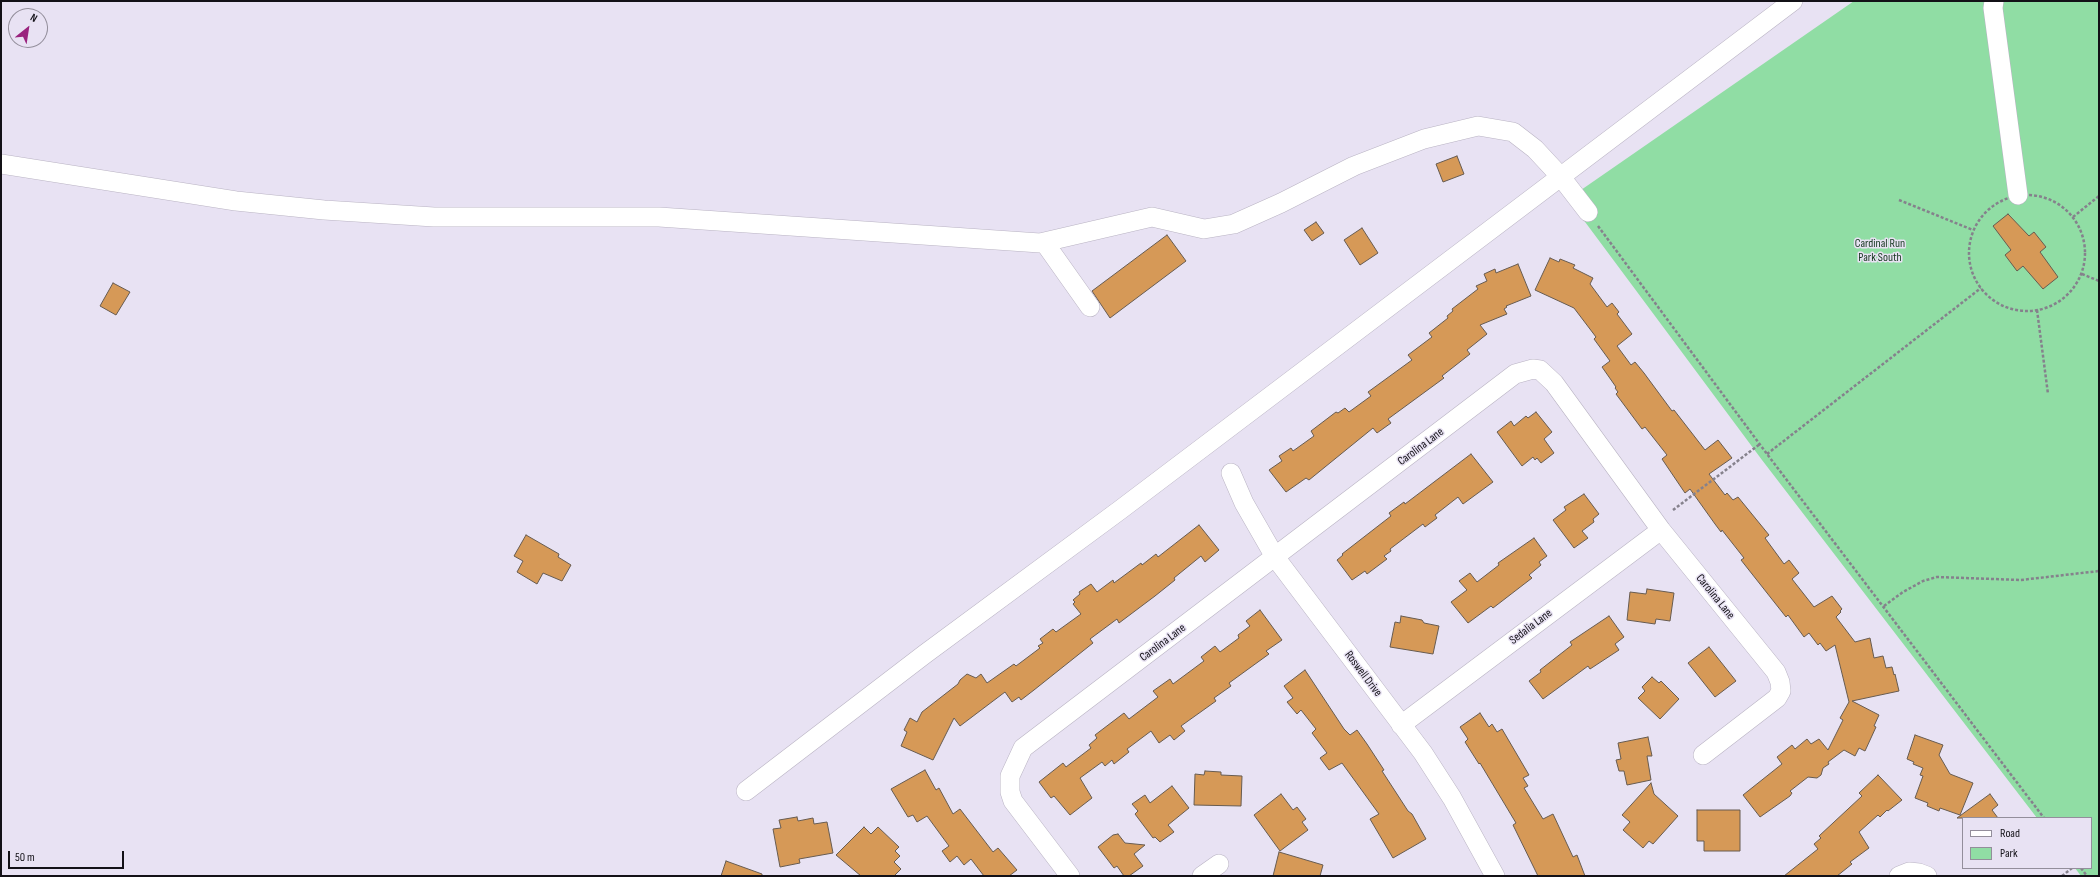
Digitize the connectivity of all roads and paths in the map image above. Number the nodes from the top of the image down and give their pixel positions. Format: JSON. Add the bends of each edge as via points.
{"nodes":[{"id":1,"x":1794,"y":1,"type":"edge"},
{"id":2,"x":1994,"y":1,"type":"edge"},
{"id":3,"x":1,"y":164,"type":"edge"},
{"id":4,"x":1561,"y":176,"type":"junction"},
{"id":5,"x":2018,"y":195,"type":"junction"},
{"id":6,"x":2099,"y":196,"type":"edge"},
{"id":7,"x":1898,"y":200,"type":"dead end"},
{"id":8,"x":1588,"y":212,"type":"joint"},
{"id":9,"x":2073,"y":217,"type":"junction"},
{"id":10,"x":1973,"y":230,"type":"junction"},
{"id":11,"x":1044,"y":242,"type":"junction"},
{"id":12,"x":2082,"y":274,"type":"junction"},
{"id":13,"x":2099,"y":281,"type":"edge"},
{"id":14,"x":1981,"y":288,"type":"junction"},
{"id":15,"x":1090,"y":307,"type":"dead end"},
{"id":16,"x":2037,"y":310,"type":"junction"},
{"id":17,"x":2048,"y":394,"type":"dead end"},
{"id":18,"x":1760,"y":444,"type":"junction"},
{"id":19,"x":1767,"y":454,"type":"junction"},
{"id":20,"x":1231,"y":473,"type":"dead end"},
{"id":21,"x":1673,"y":510,"type":"dead end"},
{"id":22,"x":1661,"y":530,"type":"junction"},
{"id":23,"x":1275,"y":557,"type":"junction"},
{"id":24,"x":2099,"y":571,"type":"edge"},
{"id":25,"x":1884,"y":606,"type":"junction"},
{"id":26,"x":1401,"y":725,"type":"junction"},
{"id":27,"x":1703,"y":755,"type":"dead end"},
{"id":28,"x":746,"y":791,"type":"dead end"},
{"id":29,"x":2043,"y":817,"type":"edge"},
{"id":30,"x":1218,"y":864,"type":"dead end"},
{"id":31,"x":2071,"y":869,"type":"edge"},
{"id":32,"x":1070,"y":876,"type":"edge"},
{"id":33,"x":1202,"y":876,"type":"edge"},
{"id":34,"x":1495,"y":876,"type":"edge"},
{"id":35,"x":1899,"y":876,"type":"edge"},
{"id":36,"x":1927,"y":876,"type":"edge"},
{"id":37,"x":2062,"y":876,"type":"edge"}],
"edges":[{"from":1,"to":4,"type":"street"},
{"from":2,"to":5,"type":"street"},
{"from":3,"to":11,"type":"street","via":[[236,201],[324,210],[434,217],[659,217]]},
{"from":4,"to":8,"type":"street"},
{"from":4,"to":11,"type":"street","via":[[1535,149],[1513,132],[1478,126],[1424,139],[1354,166],[1234,224],[1204,229],[1152,217]]},
{"from":4,"to":28,"type":"street"},
{"from":5,"to":9,"type":"path","via":[[2049,198]]},
{"from":5,"to":10,"type":"path","via":[[1999,201],[1984,214]]},
{"from":6,"to":9,"type":"path"},
{"from":7,"to":10,"type":"path"},
{"from":8,"to":18,"type":"path"},
{"from":9,"to":12,"type":"path","via":[[2084,241],[2086,254]]},
{"from":10,"to":14,"type":"path","via":[[1969,245],[1970,260]]},
{"from":11,"to":15,"type":"street"},
{"from":12,"to":13,"type":"path"},
{"from":12,"to":16,"type":"path","via":[[2071,291],[2056,303]]},
{"from":14,"to":16,"type":"path","via":[[1992,299],[2006,307],[2022,311]]},
{"from":14,"to":19,"type":"path"},
{"from":16,"to":17,"type":"path"},
{"from":18,"to":19,"type":"path"},
{"from":18,"to":21,"type":"path"},
{"from":19,"to":25,"type":"path"},
{"from":20,"to":23,"type":"street","name":"Roswell Drive","via":[[1244,503]]},
{"from":22,"to":23,"type":"street","name":"Carolina Lane","via":[[1554,383],[1540,370],[1533,369],[1516,374]]},
{"from":22,"to":26,"type":"street","name":"Sedalia Lane"},
{"from":22,"to":27,"type":"street","name":"Carolina Lane","via":[[1776,672],[1780,682],[1781,691],[1777,698]]},
{"from":23,"to":26,"type":"street","name":"Roswell Drive"},
{"from":23,"to":32,"type":"street","name":"Carolina Lane","via":[[1023,748],[1010,776],[1011,797]]},
{"from":24,"to":25,"type":"path","via":[[2022,580],[1937,578],[1923,581]]},
{"from":25,"to":29,"type":"path"},
{"from":26,"to":34,"type":"street","name":"Roswell Drive","via":[[1452,798]]},
{"from":30,"to":33,"type":"street"},
{"from":31,"to":37,"type":"path"},
{"from":35,"to":36,"type":"street","via":[[1909,872]]}]}
